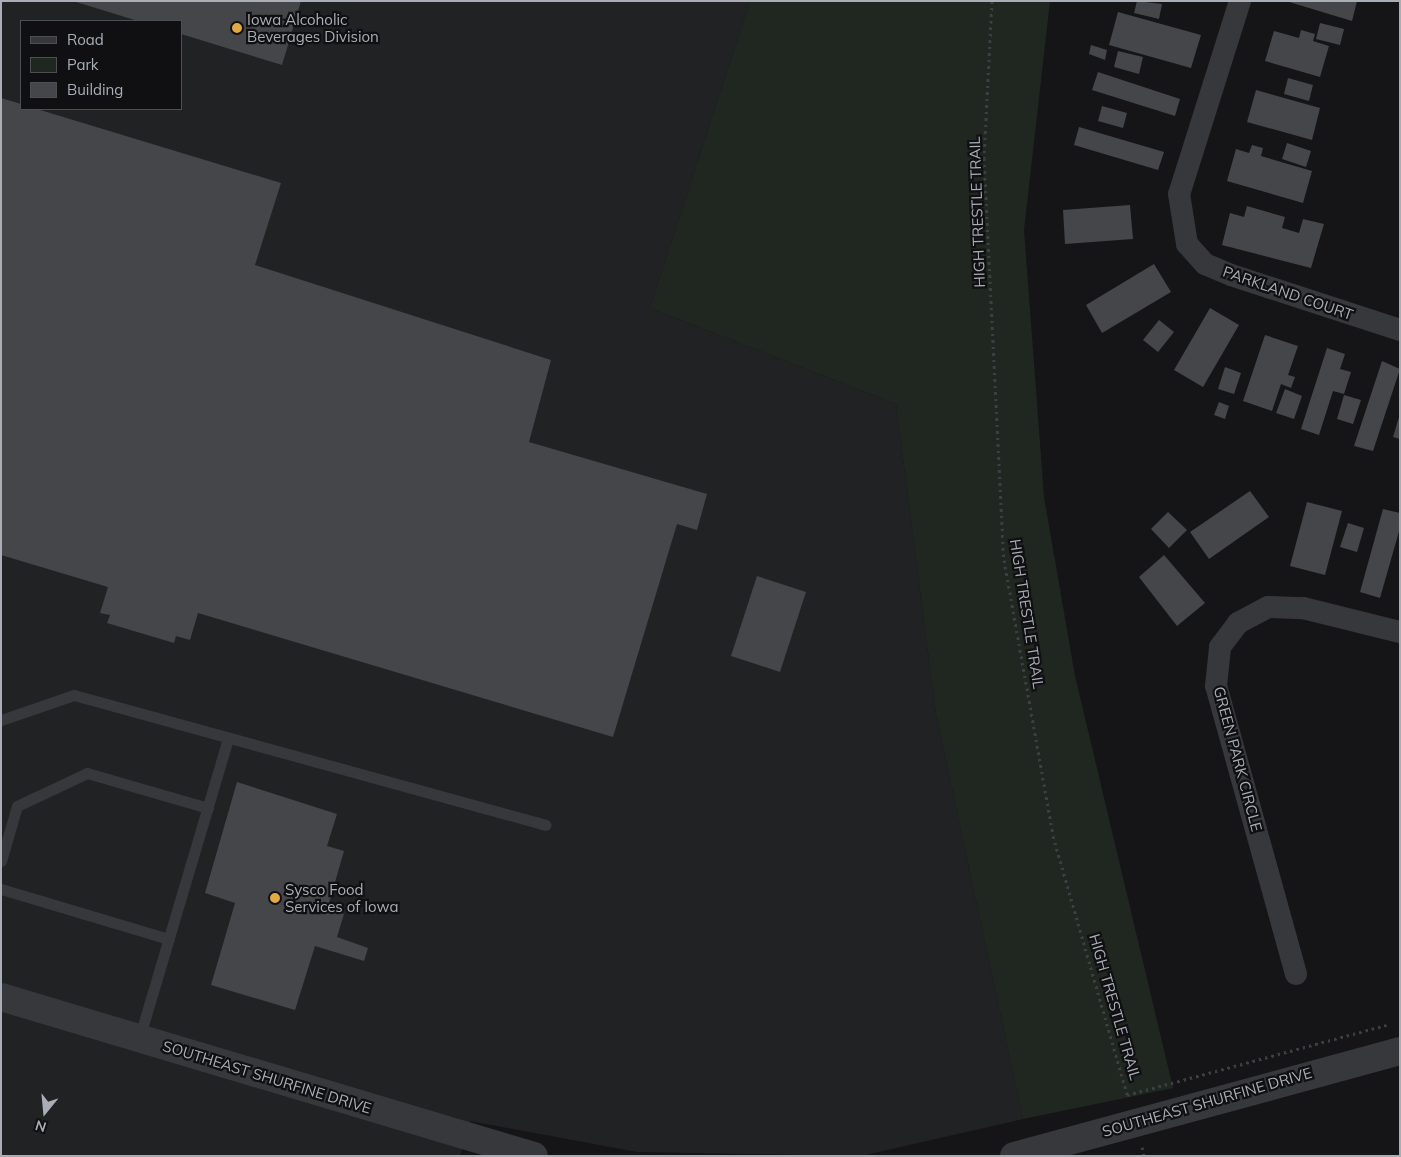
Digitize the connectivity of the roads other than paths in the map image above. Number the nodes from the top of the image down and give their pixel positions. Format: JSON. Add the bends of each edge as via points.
{"nodes":[{"id":1,"x":1240,"y":1,"type":"edge"},
{"id":2,"x":1400,"y":330,"type":"edge"},
{"id":3,"x":1400,"y":632,"type":"edge"},
{"id":4,"x":1,"y":720,"type":"edge"},
{"id":5,"x":228,"y":739,"type":"junction"},
{"id":6,"x":208,"y":808,"type":"junction"},
{"id":7,"x":545,"y":825,"type":"dead end"},
{"id":8,"x":1,"y":862,"type":"edge"},
{"id":9,"x":1,"y":888,"type":"edge"},
{"id":10,"x":169,"y":939,"type":"junction"},
{"id":11,"x":1296,"y":974,"type":"dead end"},
{"id":12,"x":1,"y":997,"type":"edge"},
{"id":13,"x":139,"y":1039,"type":"junction"},
{"id":14,"x":1400,"y":1051,"type":"edge"},
{"id":15,"x":530,"y":1155,"type":"edge"},
{"id":16,"x":1014,"y":1156,"type":"edge"}],
"edges":[{"from":1,"to":2,"type":"street","name":"PARKLAND COURT","via":[[1180,194],[1187,244],[1205,264],[1231,275]]},
{"from":3,"to":11,"type":"street","name":"GREEN PARK CIRCLE","via":[[1303,608],[1268,606],[1238,623],[1220,647],[1216,686]]},
{"from":4,"to":5,"type":"lane","via":[[74,695]]},
{"from":5,"to":6,"type":"lane"},
{"from":5,"to":7,"type":"lane"},
{"from":6,"to":8,"type":"lane","via":[[87,773],[17,806]]},
{"from":6,"to":10,"type":"lane"},
{"from":9,"to":10,"type":"lane"},
{"from":10,"to":13,"type":"lane"},
{"from":12,"to":13,"type":"street","name":"SOUTHEAST SHURFINE DRIVE"},
{"from":13,"to":15,"type":"street","name":"SOUTHEAST SHURFINE DRIVE"},
{"from":14,"to":16,"type":"street","name":"SOUTHEAST SHURFINE DRIVE","via":[[1328,1067]]}]}
